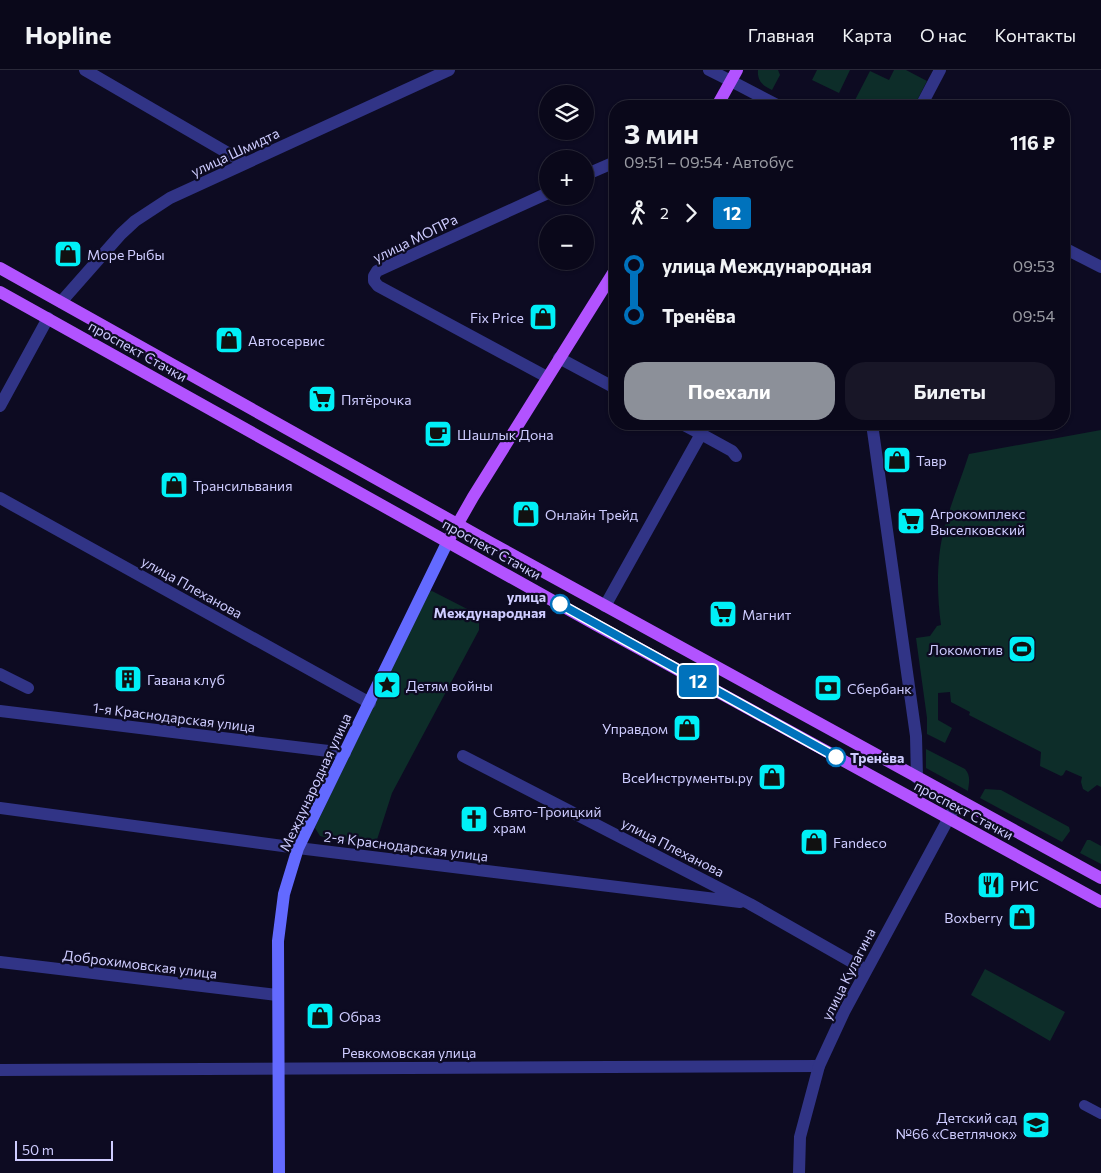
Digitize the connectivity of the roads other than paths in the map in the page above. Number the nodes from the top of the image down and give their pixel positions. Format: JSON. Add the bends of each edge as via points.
{"nodes":[{"id":1,"x":85,"y":70,"type":"edge"},
{"id":2,"x":449,"y":70,"type":"edge"},
{"id":3,"x":709,"y":70,"type":"edge"},
{"id":4,"x":940,"y":70,"type":"edge"},
{"id":5,"x":734,"y":76,"type":"edge"},
{"id":6,"x":720,"y":100,"type":"edge"},
{"id":7,"x":770,"y":100,"type":"edge"},
{"id":8,"x":924,"y":100,"type":"edge"},
{"id":9,"x":245,"y":163,"type":"junction"},
{"id":10,"x":609,"y":165,"type":"edge"},
{"id":11,"x":594,"y":171,"type":"edge"},
{"id":12,"x":539,"y":197,"type":"edge"},
{"id":13,"x":1070,"y":251,"type":"edge"},
{"id":14,"x":1101,"y":267,"type":"edge"},
{"id":15,"x":0,"y":268,"type":"edge"},
{"id":16,"x":609,"y":279,"type":"edge"},
{"id":17,"x":0,"y":292,"type":"edge"},
{"id":18,"x":61,"y":302,"type":"junction"},
{"id":19,"x":48,"y":318,"type":"junction"},
{"id":20,"x":559,"y":358,"type":"junction"},
{"id":21,"x":547,"y":377,"type":"junction"},
{"id":22,"x":609,"y":385,"type":"edge"},
{"id":23,"x":0,"y":406,"type":"edge"},
{"id":24,"x":693,"y":430,"type":"edge"},
{"id":25,"x":873,"y":430,"type":"edge"},
{"id":26,"x":701,"y":434,"type":"junction"},
{"id":27,"x":736,"y":456,"type":"dead end"},
{"id":28,"x":0,"y":498,"type":"edge"},
{"id":29,"x":458,"y":524,"type":"junction"},
{"id":30,"x":448,"y":541,"type":"junction"},
{"id":31,"x":605,"y":606,"type":"junction"},
{"id":32,"x":0,"y":674,"type":"edge"},
{"id":33,"x":28,"y":688,"type":"dead end"},
{"id":34,"x":370,"y":703,"type":"junction"},
{"id":35,"x":0,"y":711,"type":"edge"},
{"id":36,"x":345,"y":753,"type":"junction"},
{"id":37,"x":463,"y":756,"type":"dead end"},
{"id":38,"x":917,"y":778,"type":"junction"},
{"id":39,"x":958,"y":801,"type":"junction"},
{"id":40,"x":0,"y":808,"type":"edge"},
{"id":41,"x":948,"y":819,"type":"junction"},
{"id":42,"x":298,"y":848,"type":"junction"},
{"id":43,"x":1101,"y":878,"type":"edge"},
{"id":44,"x":1101,"y":902,"type":"edge"},
{"id":45,"x":750,"y":904,"type":"junction"},
{"id":46,"x":0,"y":962,"type":"edge"},
{"id":47,"x":866,"y":970,"type":"junction"},
{"id":48,"x":277,"y":995,"type":"junction"},
{"id":49,"x":819,"y":1066,"type":"junction"},
{"id":50,"x":278,"y":1068,"type":"junction"},
{"id":51,"x":0,"y":1070,"type":"edge"},
{"id":52,"x":1084,"y":1105,"type":"dead end"},
{"id":53,"x":1101,"y":1114,"type":"edge"},
{"id":54,"x":279,"y":1173,"type":"edge"},
{"id":55,"x":799,"y":1173,"type":"edge"}],
"edges":[{"from":1,"to":9,"type":"street"},
{"from":2,"to":9,"type":"street","name":"улица Шмидта"},
{"from":3,"to":5,"type":"street"},
{"from":4,"to":8,"type":"street"},
{"from":5,"to":6,"type":"main road"},
{"from":5,"to":7,"type":"street"},
{"from":9,"to":18,"type":"street","name":"улица Шмидта","via":[[170,198],[135,221]]},
{"from":10,"to":11,"type":"street"},
{"from":12,"to":21,"type":"street","name":"улица МОПРа","via":[[377,271],[374,281]]},
{"from":13,"to":14,"type":"street"},
{"from":15,"to":18,"type":"main road","name":"проспект Стачки"},
{"from":16,"to":20,"type":"main road"},
{"from":17,"to":19,"type":"main road","name":"проспект Стачки"},
{"from":18,"to":29,"type":"main road","name":"проспект Стачки"},
{"from":19,"to":23,"type":"street"},
{"from":19,"to":30,"type":"main road","name":"проспект Стачки"},
{"from":20,"to":21,"type":"main road"},
{"from":20,"to":22,"type":"street"},
{"from":21,"to":29,"type":"main road"},
{"from":24,"to":26,"type":"street"},
{"from":25,"to":38,"type":"street","via":[[916,736]]},
{"from":26,"to":27,"type":"street","via":[[732,450]]},
{"from":26,"to":31,"type":"street"},
{"from":28,"to":34,"type":"street","name":"улица Плеханова"},
{"from":29,"to":30,"type":"main road"},
{"from":29,"to":31,"type":"main road","name":"проспект Стачки"},
{"from":30,"to":34,"type":"main road","name":"Международная улица"},
{"from":30,"to":41,"type":"main road","name":"проспект Стачки"},
{"from":31,"to":38,"type":"main road","name":"проспект Стачки"},
{"from":32,"to":33,"type":"street"},
{"from":34,"to":36,"type":"main road","name":"Международная улица"},
{"from":35,"to":36,"type":"street","name":"1-я Краснодарская улица"},
{"from":36,"to":42,"type":"main road","name":"Международная улица"},
{"from":37,"to":45,"type":"street","name":"улица Плеханова"},
{"from":38,"to":39,"type":"main road","name":"проспект Стачки"},
{"from":39,"to":41,"type":"street","name":"улица Кулагина"},
{"from":39,"to":43,"type":"main road","name":"проспект Стачки"},
{"from":40,"to":42,"type":"street","name":"2-я Краснодарская улица"},
{"from":41,"to":44,"type":"main road","name":"проспект Стачки"},
{"from":41,"to":47,"type":"street","name":"улица Кулагина"},
{"from":42,"to":45,"type":"street","name":"2-я Краснодарская улица"},
{"from":42,"to":48,"type":"main road","name":"Международная улица","via":[[284,894],[278,941]]},
{"from":45,"to":47,"type":"street","name":"улица Плеханова"},
{"from":46,"to":48,"type":"street","name":"Доброхимовская улица"},
{"from":47,"to":49,"type":"street","name":"улица Кулагина"},
{"from":48,"to":50,"type":"main road","name":"Международная улица"},
{"from":49,"to":50,"type":"street","name":"Ревкомовская улица"},
{"from":49,"to":55,"type":"street","name":"улица Кулагина","via":[[800,1137]]},
{"from":50,"to":51,"type":"street","name":"Ревкомовская улица"},
{"from":50,"to":54,"type":"main road","name":"Международная улица"},
{"from":52,"to":53,"type":"street"}]}
